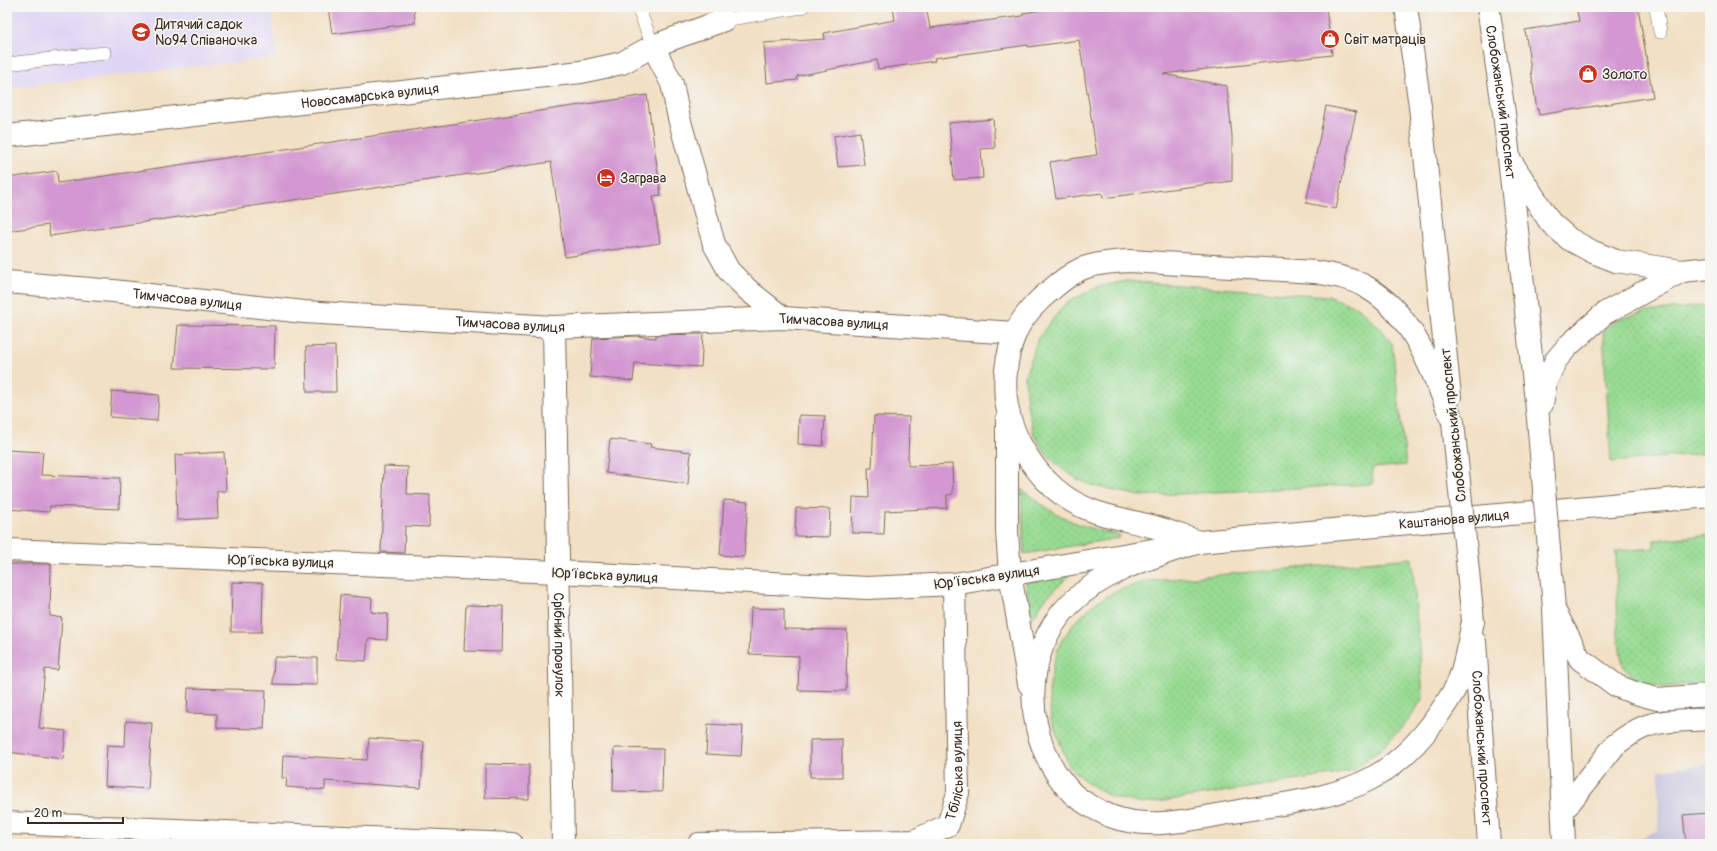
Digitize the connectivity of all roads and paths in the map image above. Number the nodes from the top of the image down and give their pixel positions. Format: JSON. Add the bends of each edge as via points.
{"nodes":[{"id":1,"x":638,"y":7,"type":"edge"},
{"id":2,"x":802,"y":7,"type":"edge"},
{"id":3,"x":1406,"y":7,"type":"edge"},
{"id":4,"x":1488,"y":7,"type":"edge"},
{"id":5,"x":1656,"y":7,"type":"edge"},
{"id":6,"x":724,"y":20,"type":"joint"},
{"id":7,"x":1660,"y":32,"type":"dead end"},
{"id":8,"x":653,"y":46,"type":"junction"},
{"id":9,"x":105,"y":53,"type":"dead end"},
{"id":10,"x":7,"y":64,"type":"edge"},
{"id":11,"x":7,"y":136,"type":"edge"},
{"id":12,"x":1509,"y":159,"type":"junction"},
{"id":13,"x":1710,"y":268,"type":"edge"},
{"id":14,"x":1682,"y":271,"type":"junction"},
{"id":15,"x":7,"y":282,"type":"edge"},
{"id":16,"x":783,"y":318,"type":"junction"},
{"id":17,"x":554,"y":327,"type":"junction"},
{"id":18,"x":1015,"y":333,"type":"junction"},
{"id":19,"x":1007,"y":405,"type":"junction"},
{"id":20,"x":1538,"y":419,"type":"junction"},
{"id":21,"x":1453,"y":422,"type":"junction"},
{"id":22,"x":1710,"y":496,"type":"edge"},
{"id":23,"x":1199,"y":542,"type":"junction"},
{"id":24,"x":7,"y":550,"type":"edge"},
{"id":25,"x":558,"y":572,"type":"junction"},
{"id":26,"x":1010,"y":574,"type":"junction"},
{"id":27,"x":954,"y":584,"type":"junction"},
{"id":28,"x":1554,"y":608,"type":"junction"},
{"id":29,"x":1473,"y":621,"type":"junction"},
{"id":30,"x":1710,"y":695,"type":"edge"},
{"id":31,"x":1034,"y":710,"type":"junction"},
{"id":32,"x":1710,"y":720,"type":"edge"},
{"id":33,"x":1563,"y":811,"type":"junction"},
{"id":34,"x":7,"y":823,"type":"edge"},
{"id":35,"x":512,"y":844,"type":"edge"},
{"id":36,"x":563,"y":844,"type":"edge"},
{"id":37,"x":699,"y":844,"type":"edge"},
{"id":38,"x":1489,"y":844,"type":"edge"},
{"id":39,"x":1564,"y":844,"type":"edge"}],
"edges":[{"from":1,"to":8,"type":"lane"},
{"from":2,"to":6,"type":"lane"},
{"from":3,"to":21,"type":"street","name":"Слобожанський проспект","via":[[1420,106]]},
{"from":4,"to":12,"type":"street","name":"Слобожанський проспект"},
{"from":5,"to":7,"type":"lane"},
{"from":6,"to":8,"type":"street","name":"Новосамарська вулиця"},
{"from":8,"to":11,"type":"street","name":"Новосамарська вулиця","via":[[622,63],[581,72]]},
{"from":8,"to":16,"type":"street","via":[[672,84],[714,244],[729,271],[748,291]]},
{"from":9,"to":10,"type":"lane"},
{"from":12,"to":14,"type":"street","via":[[1550,222],[1569,239],[1616,261]]},
{"from":12,"to":20,"type":"street","name":"Слобожанський проспект"},
{"from":13,"to":14,"type":"street"},
{"from":14,"to":20,"type":"street","via":[[1605,313],[1569,345],[1556,360],[1546,382]]},
{"from":15,"to":17,"type":"street","name":"Тимчасова вулиця","via":[[304,312]]},
{"from":16,"to":17,"type":"street","name":"Тимчасова вулиця"},
{"from":16,"to":18,"type":"street","name":"Тимчасова вулиця"},
{"from":17,"to":25,"type":"street","name":"Срібний провулок"},
{"from":18,"to":19,"type":"street","via":[[1006,375]]},
{"from":18,"to":21,"type":"street","via":[[1036,302],[1057,284],[1081,269],[1106,262],[1129,261],[1316,272],[1342,277],[1367,287],[1384,299],[1401,319],[1418,342]]},
{"from":19,"to":23,"type":"street","via":[[1018,439],[1031,461],[1045,479],[1064,496],[1094,512],[1147,525]]},
{"from":19,"to":26,"type":"street","via":[[1007,531]]},
{"from":20,"to":28,"type":"street","name":"Слобожанський проспект","bridge":true},
{"from":21,"to":29,"type":"street","name":"Слобожанський проспект","bridge":true},
{"from":22,"to":23,"type":"street","name":"Каштанова вулиця"},
{"from":23,"to":26,"type":"street","name":"Юрʼївська вулиця"},
{"from":23,"to":31,"type":"street","via":[[1114,572],[1090,586],[1070,604],[1050,628],[1039,654],[1034,680]]},
{"from":24,"to":25,"type":"street","name":"Юрʼївська вулиця"},
{"from":25,"to":27,"type":"street","name":"Юрʼївська вулиця","via":[[867,588]]},
{"from":25,"to":36,"type":"street","name":"Срібний провулок"},
{"from":26,"to":27,"type":"street","name":"Юрʼївська вулиця"},
{"from":26,"to":31,"type":"street"},
{"from":27,"to":37,"type":"street","name":"Тбіліська вулиця","via":[[958,793],[948,825],[914,841]]},
{"from":28,"to":30,"type":"street","via":[[1580,659],[1616,686],[1657,699]]},
{"from":28,"to":33,"type":"street","name":"Слобожанський проспект"},
{"from":29,"to":31,"type":"street","via":[[1459,682],[1418,742],[1395,763],[1371,779],[1347,789],[1312,798],[1158,824],[1135,823],[1109,815],[1074,795],[1060,777],[1040,740]]},
{"from":29,"to":38,"type":"street","name":"Слобожанський проспект"},
{"from":32,"to":33,"type":"street","via":[[1668,722],[1645,727],[1623,739],[1615,745]]},
{"from":33,"to":39,"type":"street","name":"Слобожанський проспект"},
{"from":34,"to":35,"type":"street"}]}
